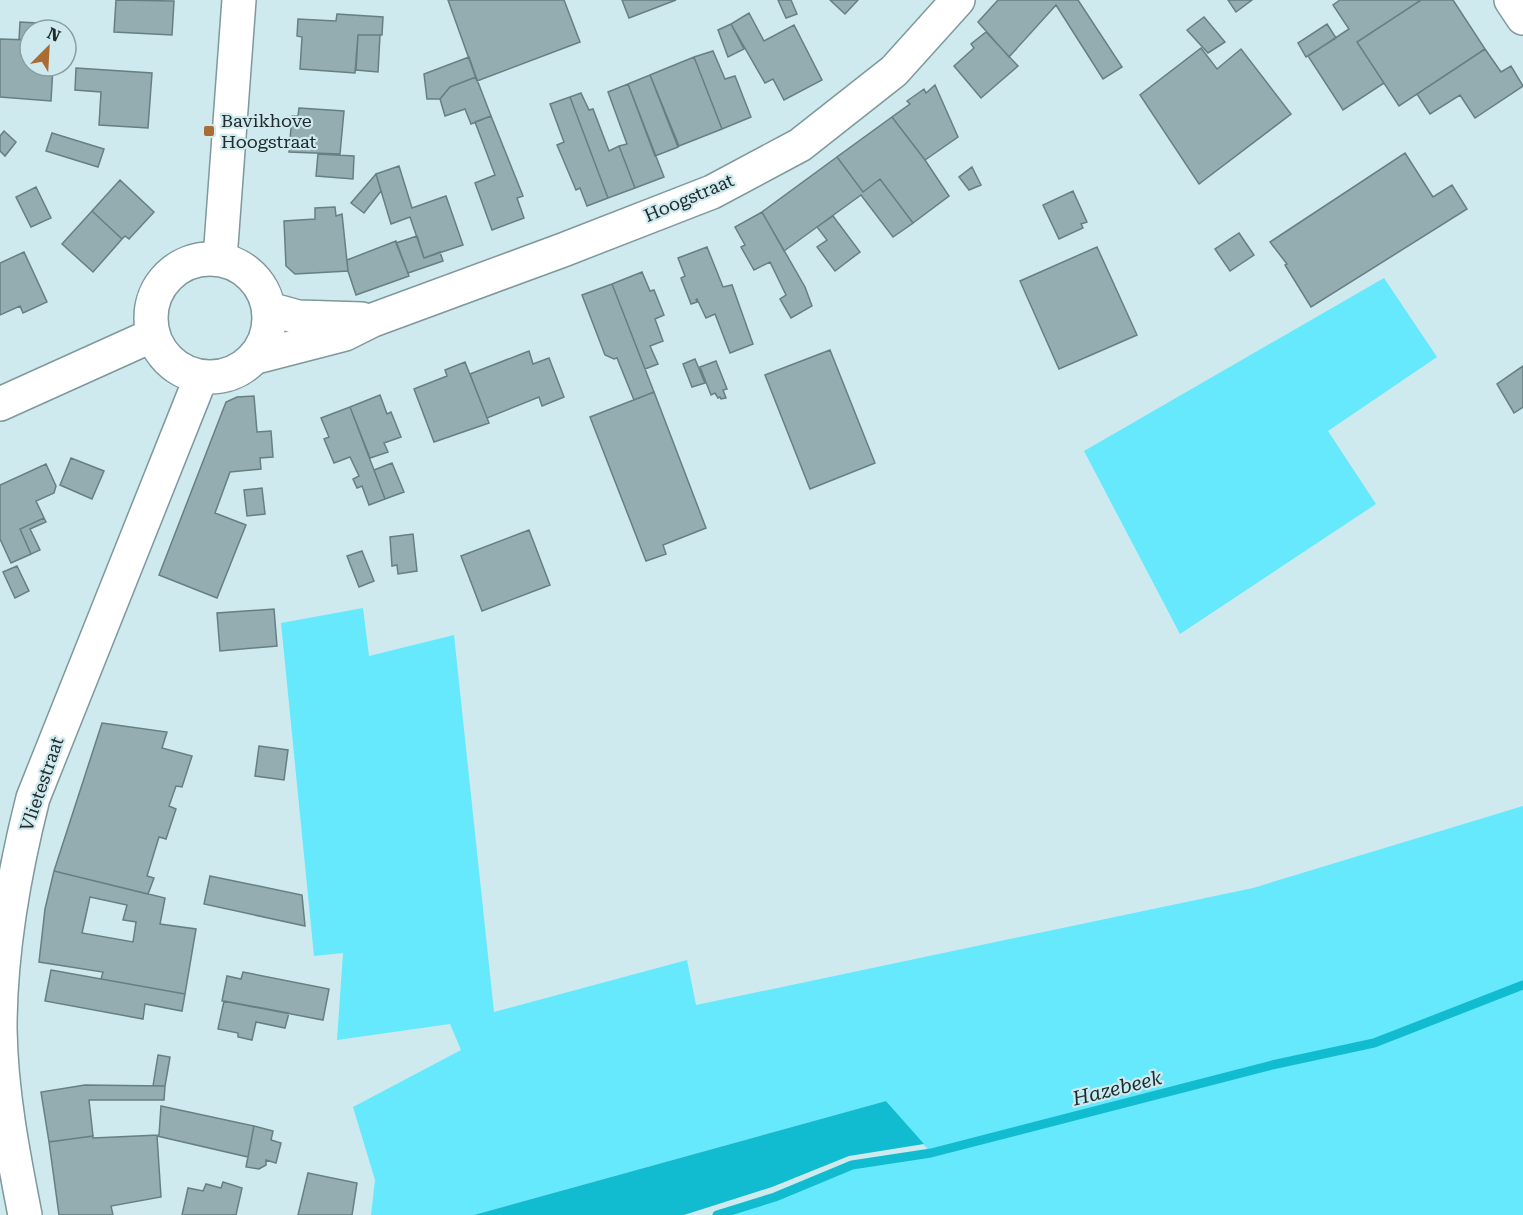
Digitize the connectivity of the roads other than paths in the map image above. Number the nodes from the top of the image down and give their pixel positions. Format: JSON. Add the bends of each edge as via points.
{"nodes":[{"id":1,"x":239,"y":0,"type":"edge"},
{"id":2,"x":958,"y":0,"type":"edge"},
{"id":3,"x":1511,"y":0,"type":"edge"},
{"id":4,"x":1523,"y":18,"type":"edge"},
{"id":5,"x":219,"y":259,"type":"junction"},
{"id":6,"x":269,"y":309,"type":"junction"},
{"id":7,"x":374,"y":320,"type":"junction"},
{"id":8,"x":153,"y":335,"type":"junction"},
{"id":9,"x":256,"y":357,"type":"junction"},
{"id":10,"x":201,"y":377,"type":"junction"},
{"id":11,"x":0,"y":404,"type":"edge"},
{"id":12,"x":25,"y":1215,"type":"edge"}],
"edges":[{"from":1,"to":5,"type":"street"},
{"from":2,"to":7,"type":"street","name":"Hoogstraat","via":[[894,70],[800,145],[712,192]]},
{"from":3,"to":4,"type":"street"},
{"from":5,"to":6,"type":"street","via":[[254,276]]},
{"from":5,"to":8,"type":"street","via":[[200,259],[165,278],[150,315]]},
{"from":6,"to":7,"type":"street","name":"Hoogstraat","via":[[297,316]]},
{"from":6,"to":9,"type":"street","via":[[269,330]]},
{"from":7,"to":9,"type":"street","name":"Hoogstraat","via":[[345,334]]},
{"from":8,"to":10,"type":"street","via":[[171,363]]},
{"from":8,"to":11,"type":"street"},
{"from":9,"to":10,"type":"street","via":[[231,375]]},
{"from":10,"to":12,"type":"street","name":"Vlietestraat","via":[[33,798],[17,861],[4,952],[0,1029],[9,1128]]}]}
